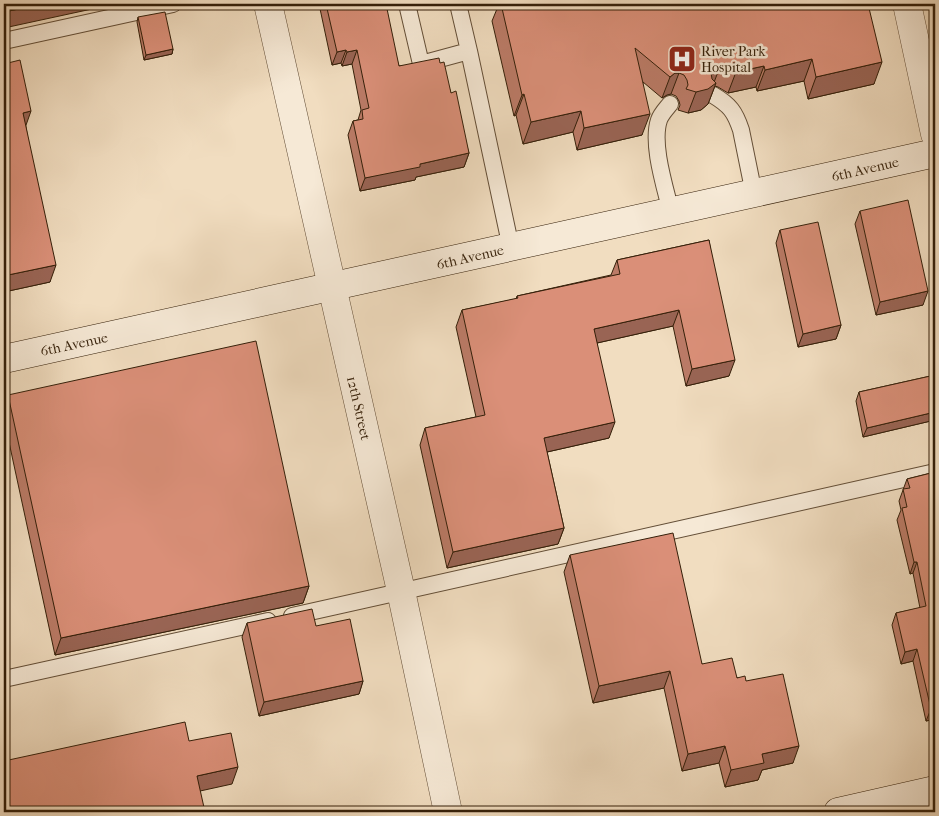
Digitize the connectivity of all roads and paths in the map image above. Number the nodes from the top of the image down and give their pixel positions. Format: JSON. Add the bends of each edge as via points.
{"nodes":[{"id":1,"x":173,"y":4,"type":"edge"},
{"id":2,"x":268,"y":4,"type":"edge"},
{"id":3,"x":407,"y":4,"type":"edge"},
{"id":4,"x":458,"y":4,"type":"edge"},
{"id":5,"x":906,"y":4,"type":"edge"},
{"id":6,"x":4,"y":41,"type":"edge"},
{"id":7,"x":468,"y":52,"type":"junction"},
{"id":8,"x":714,"y":96,"type":"edge"},
{"id":9,"x":670,"y":104,"type":"edge"},
{"id":10,"x":935,"y":134,"type":"edge"},
{"id":11,"x":935,"y":153,"type":"edge"},
{"id":12,"x":754,"y":194,"type":"junction"},
{"id":13,"x":671,"y":212,"type":"junction"},
{"id":14,"x":511,"y":248,"type":"junction"},
{"id":15,"x":332,"y":287,"type":"junction"},
{"id":16,"x":4,"y":359,"type":"edge"},
{"id":17,"x":935,"y":472,"type":"edge"},
{"id":18,"x":401,"y":591,"type":"junction"},
{"id":19,"x":4,"y":679,"type":"edge"},
{"id":20,"x":935,"y":790,"type":"edge"},
{"id":21,"x":448,"y":812,"type":"edge"},
{"id":22,"x":838,"y":812,"type":"edge"}],
"edges":[{"from":1,"to":6,"type":"lane"},
{"from":2,"to":15,"type":"street","name":"12th Street"},
{"from":3,"to":7,"type":"lane","via":[[421,64]]},
{"from":4,"to":7,"type":"lane"},
{"from":5,"to":10,"type":"street"},
{"from":7,"to":14,"type":"lane"},
{"from":8,"to":12,"type":"lane","via":[[728,105],[737,120]]},
{"from":9,"to":13,"type":"lane","via":[[660,118],[657,138]]},
{"from":11,"to":12,"type":"street","name":"6th Avenue"},
{"from":12,"to":13,"type":"street","name":"6th Avenue"},
{"from":13,"to":14,"type":"street","name":"6th Avenue"},
{"from":14,"to":15,"type":"street","name":"6th Avenue"},
{"from":15,"to":16,"type":"street","name":"6th Avenue"},
{"from":15,"to":18,"type":"street","name":"12th Street"},
{"from":17,"to":18,"type":"lane"},
{"from":18,"to":19,"type":"lane"},
{"from":18,"to":21,"type":"street","name":"12th Street"},
{"from":20,"to":22,"type":"street"}]}
